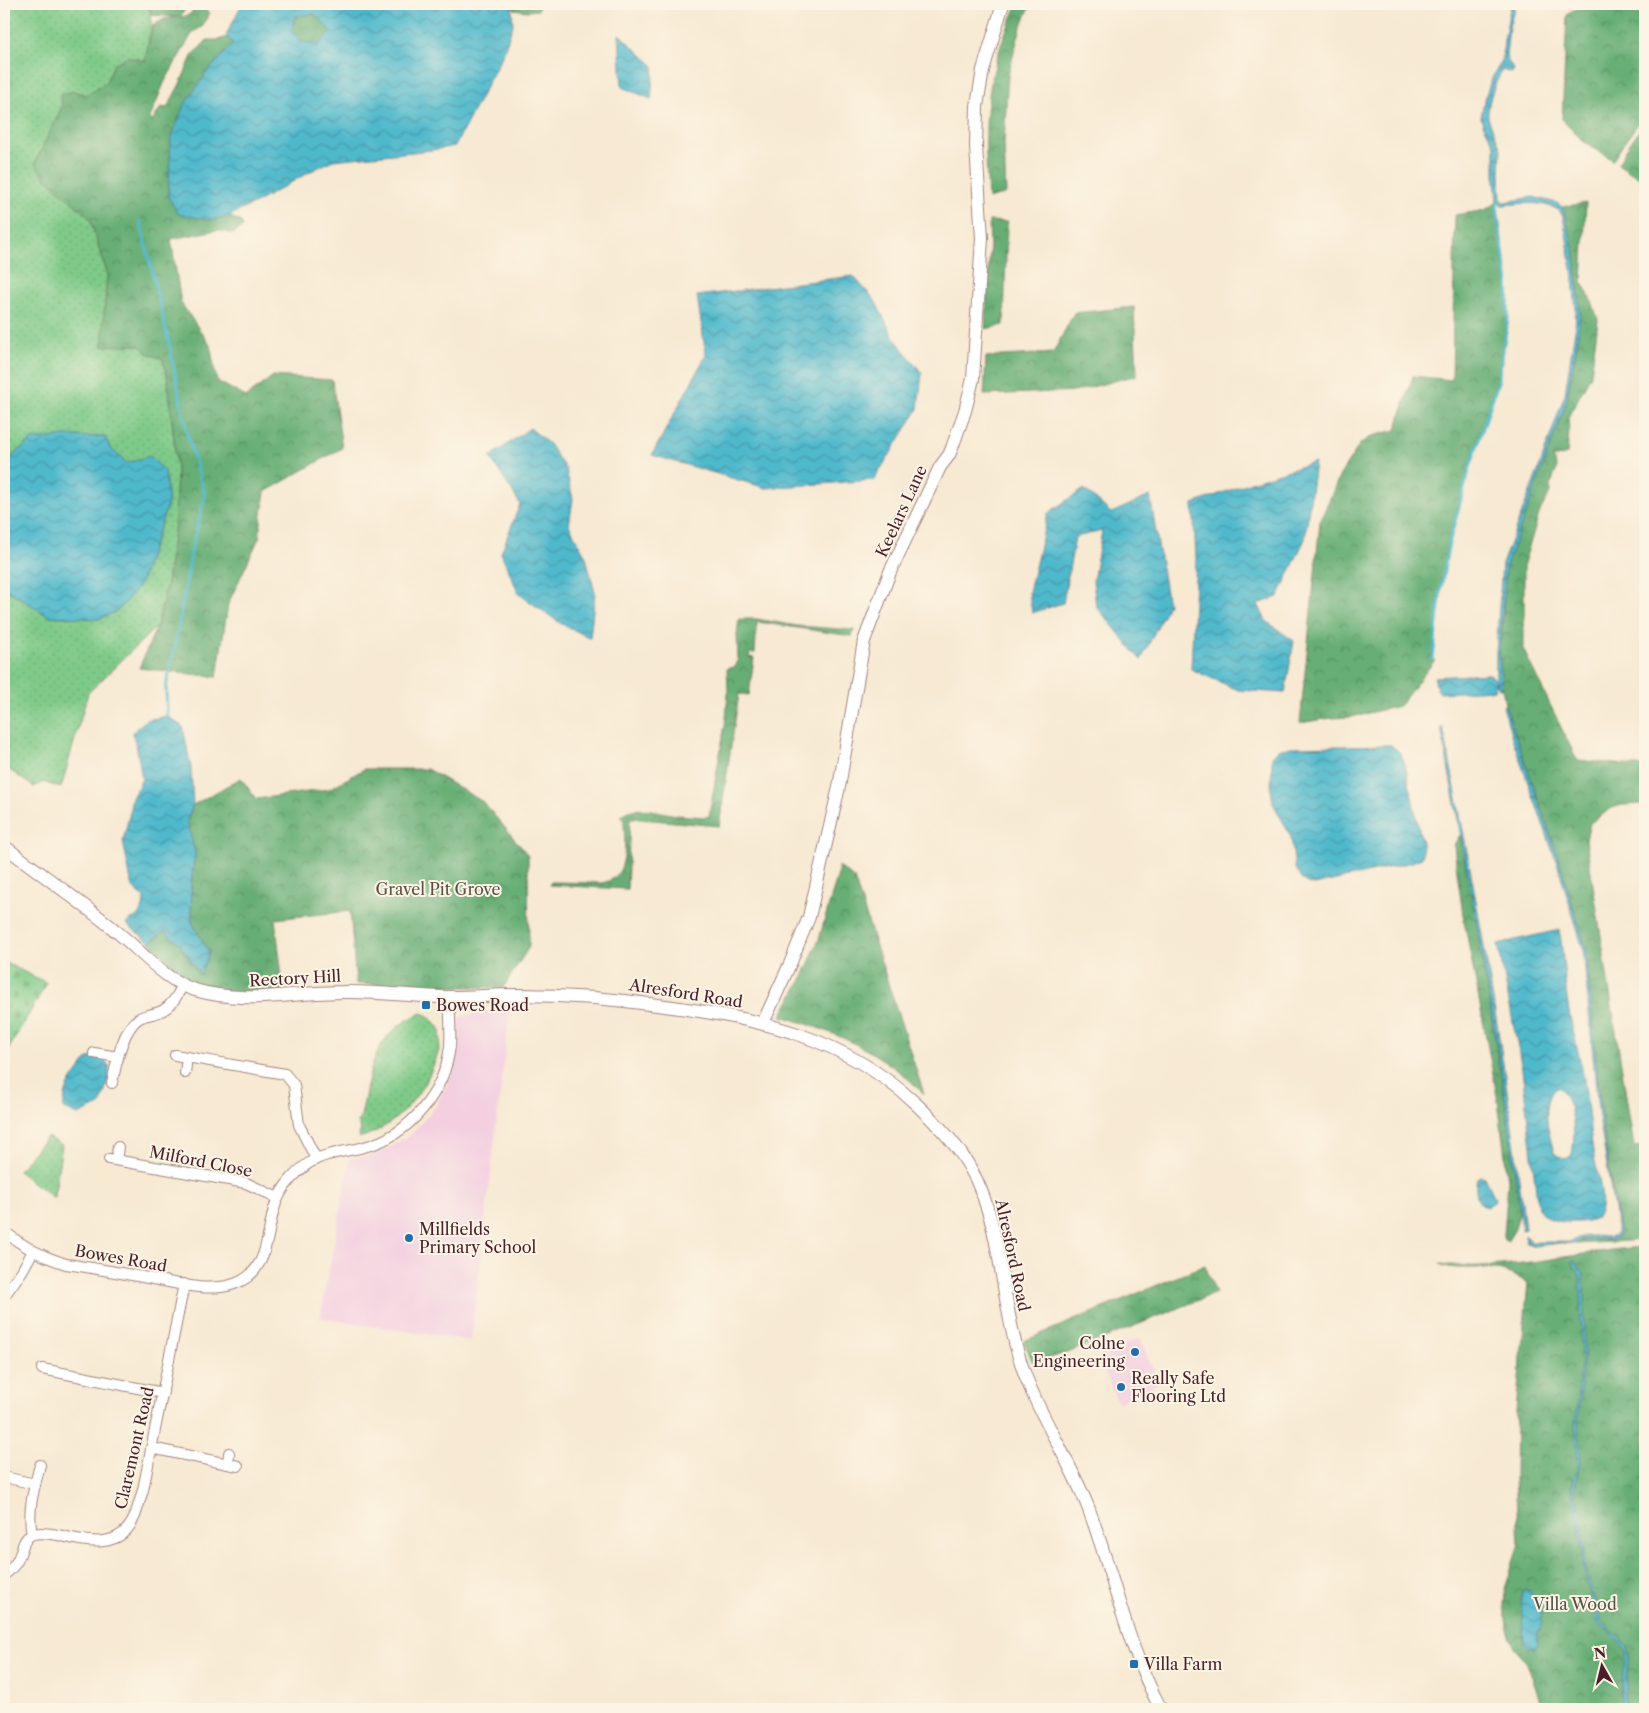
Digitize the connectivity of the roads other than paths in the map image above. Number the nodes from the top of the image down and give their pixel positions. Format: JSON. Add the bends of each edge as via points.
{"nodes":[{"id":1,"x":1003,"y":4,"type":"edge"},
{"id":2,"x":4,"y":846,"type":"edge"},
{"id":3,"x":182,"y":986,"type":"junction"},
{"id":4,"x":518,"y":995,"type":"joint"},
{"id":5,"x":450,"y":997,"type":"junction"},
{"id":6,"x":763,"y":1023,"type":"junction"},
{"id":7,"x":94,"y":1053,"type":"dead end"},
{"id":8,"x":176,"y":1055,"type":"dead end"},
{"id":9,"x":187,"y":1057,"type":"junction"},
{"id":10,"x":118,"y":1058,"type":"junction"},
{"id":11,"x":185,"y":1073,"type":"dead end"},
{"id":12,"x":112,"y":1084,"type":"dead end"},
{"id":13,"x":118,"y":1147,"type":"dead end"},
{"id":14,"x":316,"y":1159,"type":"junction"},
{"id":15,"x":278,"y":1198,"type":"junction"},
{"id":16,"x":4,"y":1231,"type":"edge"},
{"id":17,"x":32,"y":1251,"type":"junction"},
{"id":18,"x":184,"y":1284,"type":"junction"},
{"id":19,"x":4,"y":1296,"type":"edge"},
{"id":20,"x":46,"y":1373,"type":"dead end"},
{"id":21,"x":162,"y":1393,"type":"junction"},
{"id":22,"x":152,"y":1448,"type":"junction"},
{"id":23,"x":232,"y":1461,"type":"dead end"},
{"id":24,"x":40,"y":1465,"type":"dead end"},
{"id":25,"x":4,"y":1478,"type":"edge"},
{"id":26,"x":35,"y":1484,"type":"junction"},
{"id":27,"x":32,"y":1534,"type":"junction"},
{"id":28,"x":4,"y":1575,"type":"edge"},
{"id":29,"x":1161,"y":1709,"type":"edge"}],
"edges":[{"from":1,"to":6,"type":"street","name":"Keelars Lane","via":[[983,70],[977,106],[976,147],[982,238],[973,379],[969,397],[949,455],[940,467],[890,572],[864,641],[839,786],[809,917]]},
{"from":2,"to":3,"type":"street","name":"Rectory Hill","via":[[115,930]]},
{"from":3,"to":5,"type":"street","name":"Rectory Hill","via":[[216,995],[256,999],[345,992]]},
{"from":3,"to":10,"type":"street","via":[[162,1011],[138,1018]]},
{"from":4,"to":5,"type":"street","name":"Rectory Hill"},
{"from":4,"to":6,"type":"street","name":"Alresford Road","via":[[610,999],[716,1013]]},
{"from":5,"to":14,"type":"street","name":"Bowes Road","via":[[450,1047],[430,1101],[408,1124],[382,1141]]},
{"from":6,"to":29,"type":"street","name":"Alresford Road","via":[[829,1046],[881,1075],[927,1114],[969,1165],[990,1219],[1023,1370],[1088,1509],[1134,1651]]},
{"from":7,"to":10,"type":"street"},
{"from":8,"to":9,"type":"street"},
{"from":9,"to":11,"type":"street"},
{"from":9,"to":14,"type":"street","via":[[285,1074],[294,1085],[299,1125]]},
{"from":10,"to":12,"type":"street"},
{"from":13,"to":15,"type":"street","name":"Milford Close","via":[[112,1159],[246,1184]]},
{"from":14,"to":15,"type":"street","name":"Bowes Road","via":[[291,1179]]},
{"from":15,"to":18,"type":"street","name":"Bowes Road","via":[[263,1257],[254,1272],[245,1280],[224,1287]]},
{"from":16,"to":17,"type":"street","name":"Bowes Road"},
{"from":17,"to":18,"type":"street","name":"Bowes Road","via":[[66,1264]]},
{"from":17,"to":19,"type":"street"},
{"from":18,"to":21,"type":"street","name":"Claremont Road"},
{"from":20,"to":21,"type":"street"},
{"from":21,"to":22,"type":"street","name":"Claremont Road"},
{"from":22,"to":23,"type":"street"},
{"from":22,"to":27,"type":"street","name":"Claremont Road","via":[[134,1518],[125,1530],[99,1543],[51,1534]]},
{"from":24,"to":26,"type":"street"},
{"from":25,"to":26,"type":"street"},
{"from":26,"to":27,"type":"street","via":[[30,1508]]},
{"from":27,"to":28,"type":"street","via":[[26,1539],[18,1561]]}]}
